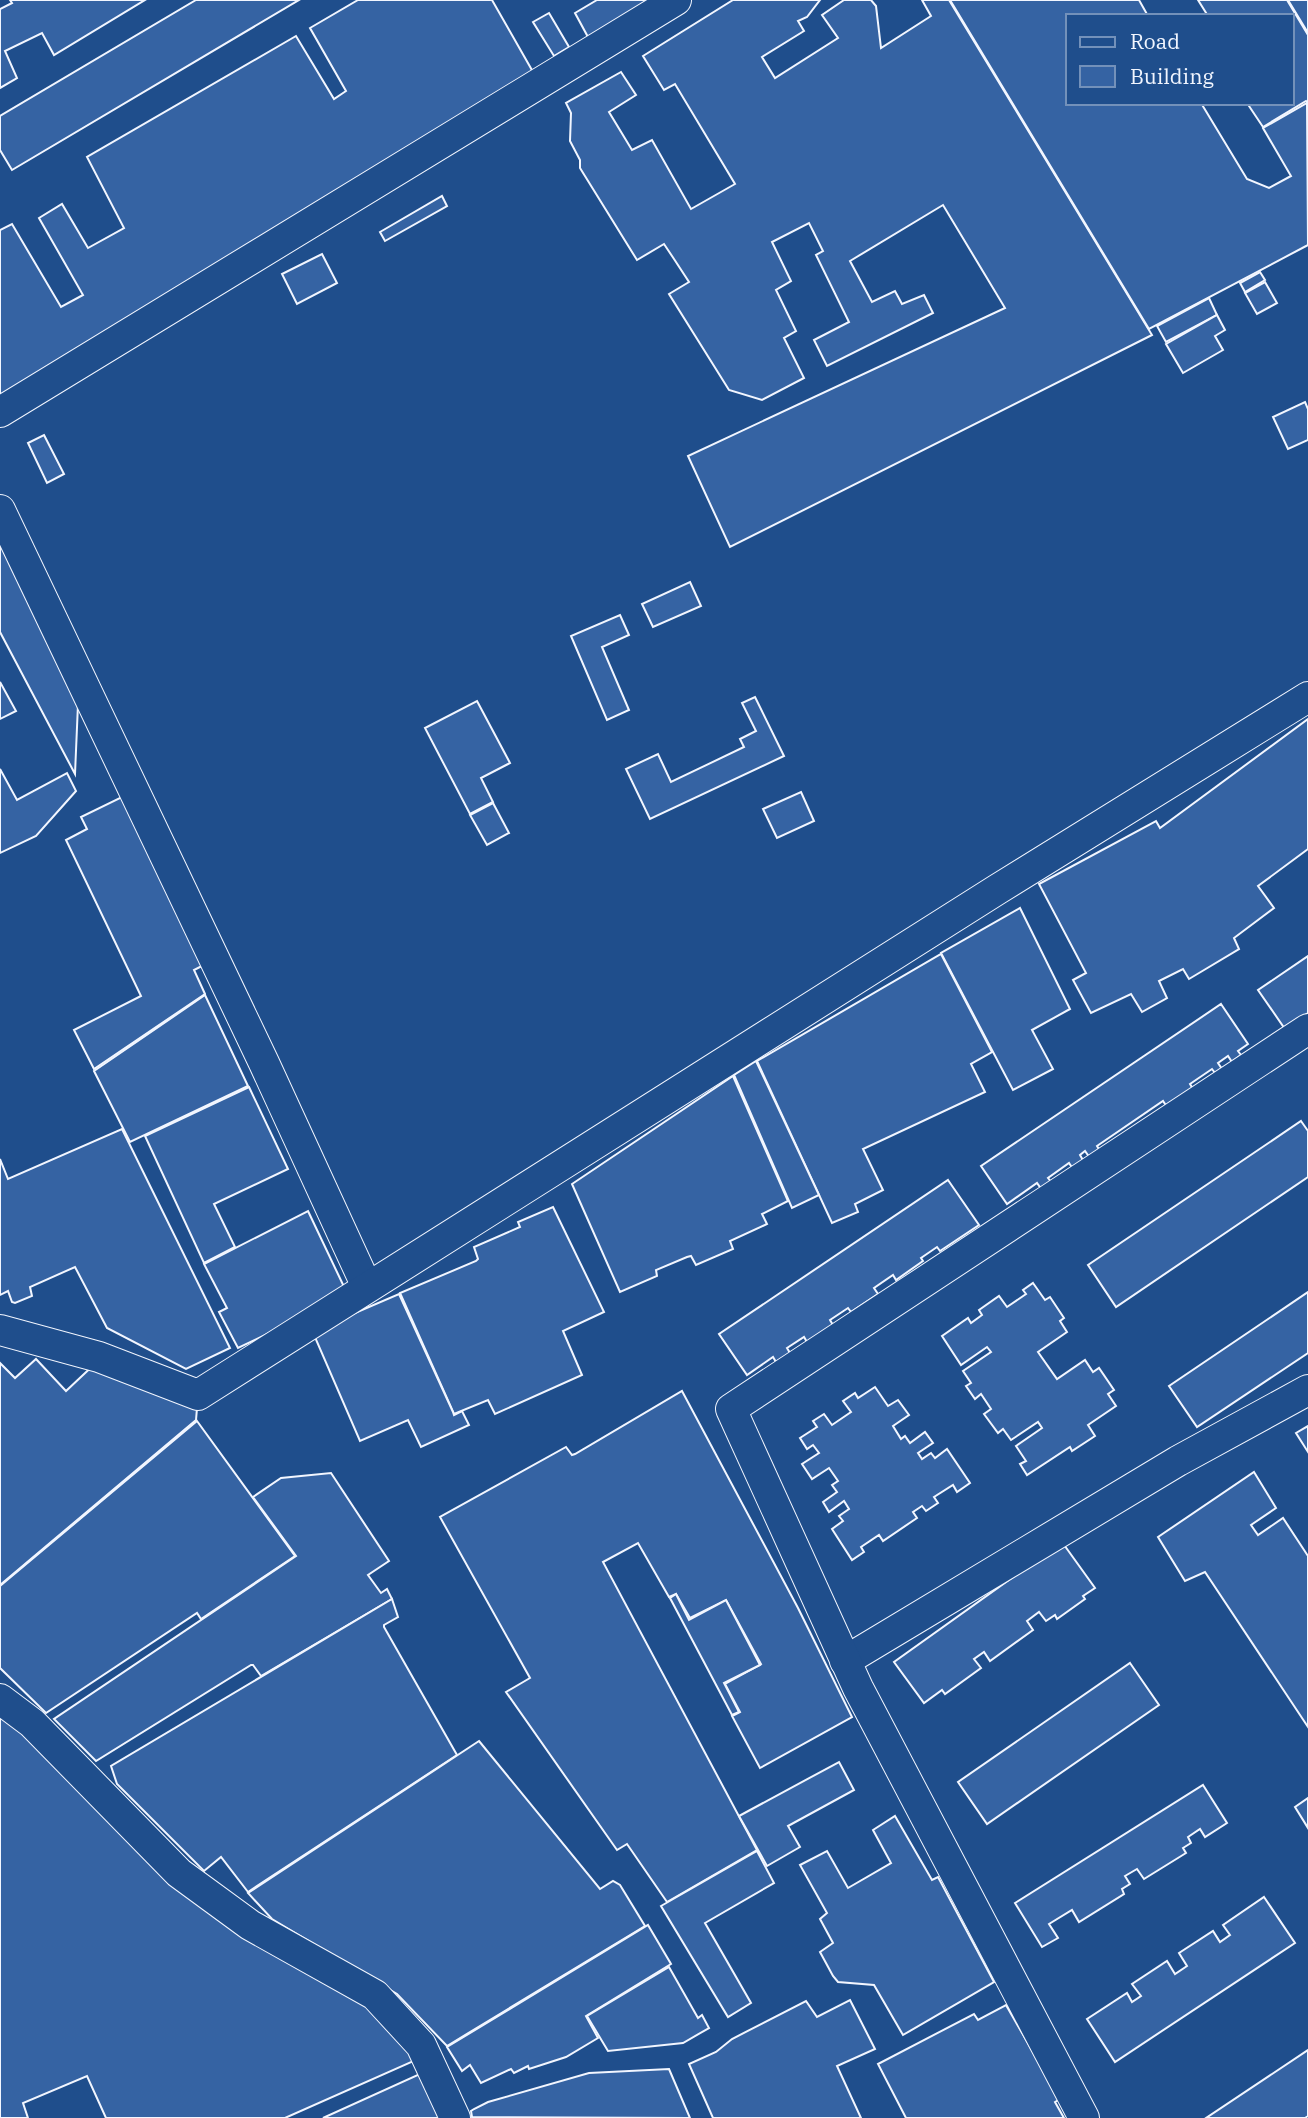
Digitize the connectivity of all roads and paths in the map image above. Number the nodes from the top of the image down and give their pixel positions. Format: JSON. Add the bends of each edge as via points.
{"nodes":[{"id":1,"x":676,"y":0,"type":"edge"},
{"id":2,"x":0,"y":412,"type":"edge"},
{"id":3,"x":0,"y":510,"type":"edge"},
{"id":4,"x":1308,"y":697,"type":"edge"},
{"id":5,"x":1308,"y":1029,"type":"edge"},
{"id":6,"x":366,"y":1288,"type":"junction"},
{"id":7,"x":0,"y":1330,"type":"edge"},
{"id":8,"x":1308,"y":1390,"type":"edge"},
{"id":9,"x":845,"y":1661,"type":"junction"},
{"id":10,"x":0,"y":1699,"type":"edge"},
{"id":11,"x":455,"y":2118,"type":"edge"},
{"id":12,"x":1084,"y":2118,"type":"edge"}],
"edges":[{"from":1,"to":2,"type":"street"},
{"from":3,"to":6,"type":"street"},
{"from":4,"to":6,"type":"street"},
{"from":5,"to":9,"type":"street","via":[[731,1409]]},
{"from":6,"to":7,"type":"street","via":[[198,1395],[99,1357]]},
{"from":8,"to":9,"type":"street","via":[[1178,1461]]},
{"from":9,"to":12,"type":"street"},
{"from":10,"to":11,"type":"street","via":[[32,1723],[178,1873],[250,1926],[375,1995],[421,2045]]}]}
